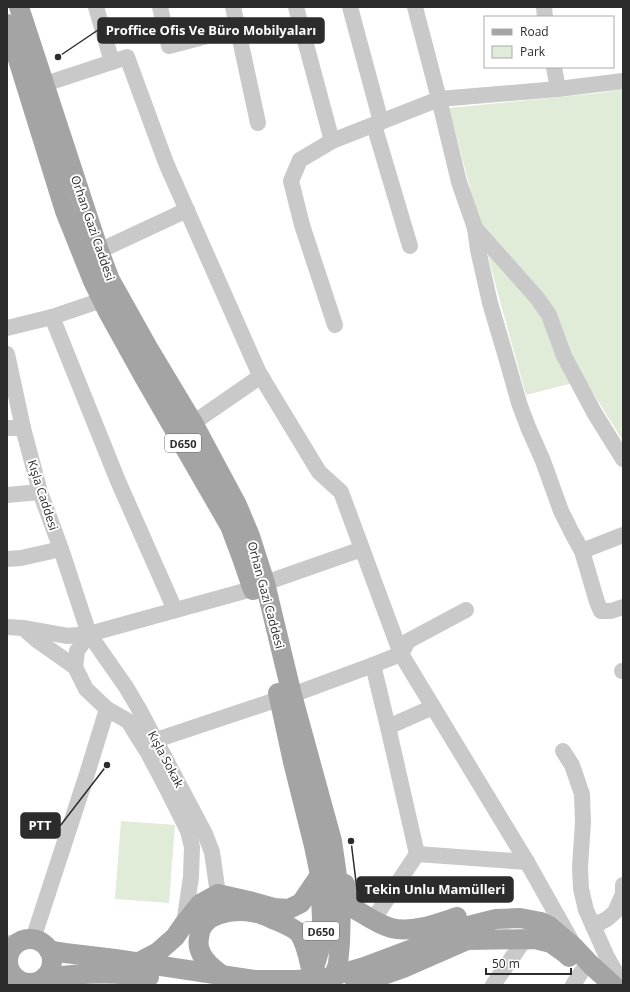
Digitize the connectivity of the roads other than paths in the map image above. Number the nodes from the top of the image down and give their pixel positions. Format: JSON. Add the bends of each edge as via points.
{"nodes":[{"id":1,"x":19,"y":7,"type":"edge"},
{"id":2,"x":96,"y":7,"type":"edge"},
{"id":3,"x":160,"y":7,"type":"edge"},
{"id":4,"x":233,"y":7,"type":"edge"},
{"id":5,"x":296,"y":7,"type":"edge"},
{"id":6,"x":350,"y":7,"type":"edge"},
{"id":7,"x":415,"y":7,"type":"edge"},
{"id":8,"x":7,"y":24,"type":"edge"},
{"id":9,"x":238,"y":28,"type":"junction"},
{"id":10,"x":112,"y":62,"type":"junction"},
{"id":11,"x":554,"y":68,"type":"edge"},
{"id":12,"x":623,"y":81,"type":"edge"},
{"id":13,"x":45,"y":84,"type":"junction"},
{"id":14,"x":558,"y":89,"type":"junction"},
{"id":15,"x":439,"y":99,"type":"junction"},
{"id":16,"x":258,"y":123,"type":"dead end"},
{"id":17,"x":378,"y":123,"type":"junction"},
{"id":18,"x":332,"y":141,"type":"junction"},
{"id":19,"x":187,"y":210,"type":"junction"},
{"id":20,"x":475,"y":228,"type":"junction"},
{"id":21,"x":410,"y":246,"type":"dead end"},
{"id":22,"x":99,"y":251,"type":"junction"},
{"id":23,"x":102,"y":300,"type":"junction"},
{"id":24,"x":52,"y":317,"type":"junction"},
{"id":25,"x":335,"y":326,"type":"dead end"},
{"id":26,"x":7,"y":328,"type":"edge"},
{"id":27,"x":7,"y":354,"type":"edge"},
{"id":28,"x":262,"y":376,"type":"junction"},
{"id":29,"x":193,"y":423,"type":"junction"},
{"id":30,"x":7,"y":428,"type":"edge"},
{"id":31,"x":23,"y":428,"type":"junction"},
{"id":32,"x":623,"y":458,"type":"edge"},
{"id":33,"x":40,"y":492,"type":"junction"},
{"id":34,"x":7,"y":495,"type":"edge"},
{"id":35,"x":623,"y":535,"type":"edge"},
{"id":36,"x":61,"y":549,"type":"junction"},
{"id":37,"x":362,"y":549,"type":"junction"},
{"id":38,"x":582,"y":551,"type":"junction"},
{"id":39,"x":7,"y":559,"type":"edge"},
{"id":40,"x":259,"y":586,"type":"junction"},
{"id":41,"x":623,"y":607,"type":"edge"},
{"id":42,"x":175,"y":610,"type":"junction"},
{"id":43,"x":466,"y":610,"type":"dead end"},
{"id":44,"x":7,"y":627,"type":"edge"},
{"id":45,"x":23,"y":628,"type":"junction"},
{"id":46,"x":89,"y":634,"type":"junction"},
{"id":47,"x":401,"y":654,"type":"junction"},
{"id":48,"x":373,"y":666,"type":"junction"},
{"id":49,"x":75,"y":667,"type":"junction"},
{"id":50,"x":126,"y":687,"type":"junction"},
{"id":51,"x":285,"y":697,"type":"junction"},
{"id":52,"x":433,"y":707,"type":"junction"},
{"id":53,"x":107,"y":709,"type":"junction"},
{"id":54,"x":388,"y":727,"type":"junction"},
{"id":55,"x":156,"y":740,"type":"junction"},
{"id":56,"x":563,"y":751,"type":"dead end"},
{"id":57,"x":332,"y":841,"type":"junction"},
{"id":58,"x":417,"y":854,"type":"junction"},
{"id":59,"x":527,"y":862,"type":"junction"},
{"id":60,"x":320,"y":875,"type":"junction"},
{"id":61,"x":623,"y":885,"type":"edge"},
{"id":62,"x":218,"y":894,"type":"junction"},
{"id":63,"x":373,"y":920,"type":"junction"},
{"id":64,"x":184,"y":924,"type":"junction"},
{"id":65,"x":593,"y":926,"type":"junction"},
{"id":66,"x":558,"y":933,"type":"junction"},
{"id":67,"x":463,"y":934,"type":"junction"},
{"id":68,"x":502,"y":939,"type":"junction"},
{"id":69,"x":525,"y":939,"type":"junction"},
{"id":70,"x":27,"y":943,"type":"edge"},
{"id":71,"x":575,"y":948,"type":"junction"},
{"id":72,"x":139,"y":962,"type":"junction"},
{"id":73,"x":90,"y":973,"type":"junction"},
{"id":74,"x":222,"y":976,"type":"junction"},
{"id":75,"x":44,"y":978,"type":"junction"},
{"id":76,"x":578,"y":978,"type":"edge"},
{"id":77,"x":15,"y":980,"type":"edge"},
{"id":78,"x":309,"y":980,"type":"edge"},
{"id":79,"x":109,"y":985,"type":"edge"},
{"id":80,"x":200,"y":985,"type":"edge"},
{"id":81,"x":330,"y":985,"type":"edge"},
{"id":82,"x":355,"y":985,"type":"edge"},
{"id":83,"x":392,"y":985,"type":"edge"},
{"id":84,"x":493,"y":985,"type":"edge"},
{"id":85,"x":596,"y":985,"type":"edge"},
{"id":86,"x":613,"y":985,"type":"edge"},
{"id":87,"x":623,"y":985,"type":"edge"}],
"edges":[{"from":1,"to":13,"type":"main road","name":"Orhan Gazi Caddesi"},
{"from":2,"to":10,"type":"street"},
{"from":3,"to":9,"type":"street","via":[[169,46]]},
{"from":4,"to":9,"type":"street"},
{"from":5,"to":18,"type":"street"},
{"from":6,"to":17,"type":"street"},
{"from":7,"to":15,"type":"street"},
{"from":8,"to":23,"type":"main road","name":"Orhan Gazi Caddesi","number":"D650","via":[[64,211]]},
{"from":9,"to":16,"type":"street"},
{"from":10,"to":13,"type":"street"},
{"from":10,"to":19,"type":"street","via":[[127,57],[166,163]]},
{"from":11,"to":14,"type":"street"},
{"from":12,"to":14,"type":"street"},
{"from":13,"to":22,"type":"main road","name":"Orhan Gazi Caddesi"},
{"from":14,"to":15,"type":"street"},
{"from":15,"to":17,"type":"street"},
{"from":15,"to":20,"type":"street","via":[[459,182]]},
{"from":17,"to":18,"type":"street"},
{"from":17,"to":21,"type":"street"},
{"from":18,"to":25,"type":"street","via":[[300,160],[291,181],[302,225]]},
{"from":19,"to":22,"type":"street"},
{"from":19,"to":28,"type":"street"},
{"from":20,"to":32,"type":"street","via":[[538,299],[549,316],[564,356],[595,414]]},
{"from":20,"to":38,"type":"street","via":[[490,303],[519,403],[561,511]]},
{"from":22,"to":29,"type":"main road","name":"Orhan Gazi Caddesi","via":[[110,280]]},
{"from":23,"to":24,"type":"street"},
{"from":23,"to":40,"type":"main road","name":"Orhan Gazi Caddesi","number":"D650","via":[[230,526],[242,558]]},
{"from":24,"to":26,"type":"street"},
{"from":24,"to":42,"type":"street","via":[[118,481]]},
{"from":27,"to":31,"type":"street","name":"Kışla Caddesi"},
{"from":28,"to":29,"type":"street"},
{"from":28,"to":37,"type":"street","via":[[319,472],[341,492]]},
{"from":29,"to":40,"type":"main road","name":"Orhan Gazi Caddesi","via":[[237,505],[250,536]]},
{"from":30,"to":31,"type":"street"},
{"from":31,"to":33,"type":"street","name":"Kışla Caddesi"},
{"from":33,"to":34,"type":"street"},
{"from":33,"to":36,"type":"street","name":"Kışla Caddesi"},
{"from":35,"to":38,"type":"street"},
{"from":36,"to":39,"type":"street"},
{"from":36,"to":46,"type":"street","name":"Kışla Caddesi"},
{"from":37,"to":40,"type":"street"},
{"from":37,"to":47,"type":"street"},
{"from":38,"to":41,"type":"street","via":[[602,611]]},
{"from":40,"to":42,"type":"street"},
{"from":40,"to":51,"type":"main road","name":"Orhan Gazi Caddesi"},
{"from":42,"to":46,"type":"street"},
{"from":43,"to":47,"type":"street","via":[[408,641]]},
{"from":44,"to":45,"type":"street"},
{"from":45,"to":46,"type":"street","via":[[68,636]]},
{"from":45,"to":49,"type":"street"},
{"from":46,"to":49,"type":"street","via":[[77,652]]},
{"from":46,"to":50,"type":"street","name":"Kışla Sokak"},
{"from":47,"to":48,"type":"street"},
{"from":47,"to":52,"type":"street"},
{"from":48,"to":51,"type":"street"},
{"from":48,"to":54,"type":"street"},
{"from":49,"to":53,"type":"street","name":"Kışla Sokak","via":[[86,689]]},
{"from":50,"to":53,"type":"street","via":[[125,699],[119,706]]},
{"from":50,"to":55,"type":"street","name":"Kışla Sokak"},
{"from":51,"to":55,"type":"street"},
{"from":51,"to":57,"type":"main road","name":"Orhan Gazi Caddesi"},
{"from":51,"to":60,"type":"main road","name":"Orhan Gazi Caddesi","number":"D650","via":[[293,762]]},
{"from":52,"to":54,"type":"street"},
{"from":52,"to":59,"type":"street"},
{"from":53,"to":64,"type":"street","name":"Kışla Sokak","via":[[128,720],[188,831],[192,847],[191,877]]},
{"from":53,"to":70,"type":"street"},
{"from":54,"to":58,"type":"street"},
{"from":55,"to":62,"type":"street","name":"Kışla Sokak","via":[[212,852]]},
{"from":56,"to":65,"type":"street","via":[[572,765],[582,794],[581,889]]},
{"from":57,"to":63,"type":"main road","via":[[353,908]]},
{"from":57,"to":81,"type":"main road","name":"Orhan Gazi Caddesi","via":[[341,904],[338,964]]},
{"from":58,"to":59,"type":"street"},
{"from":58,"to":63,"type":"street"},
{"from":59,"to":71,"type":"street"},
{"from":60,"to":62,"type":"main road","via":[[300,903],[289,909],[274,908]]},
{"from":60,"to":78,"type":"main road","name":"Orhan Gazi Caddesi","number":"D650","via":[[320,948]]},
{"from":61,"to":65,"type":"street","via":[[623,894],[615,912]]},
{"from":62,"to":64,"type":"main road","via":[[200,904]]},
{"from":63,"to":66,"type":"main road","via":[[391,928],[411,930],[476,910],[503,908],[530,910],[546,915]]},
{"from":64,"to":72,"type":"main road","via":[[175,937],[158,952]]},
{"from":65,"to":87,"type":"street"},
{"from":66,"to":67,"type":"main road","via":[[540,922],[520,918],[496,919]]},
{"from":66,"to":71,"type":"main road"},
{"from":67,"to":68,"type":"main road"},
{"from":67,"to":74,"type":"main road","via":[[326,978],[254,980]]},
{"from":67,"to":82,"type":"main road","via":[[403,968]]},
{"from":68,"to":69,"type":"main road"},
{"from":68,"to":83,"type":"main road","via":[[472,948]]},
{"from":69,"to":76,"type":"main road","via":[[551,943],[565,953]]},
{"from":69,"to":84,"type":"street"},
{"from":70,"to":72,"type":"main road","via":[[52,951]]},
{"from":70,"to":75,"type":"main road","via":[[50,951],[51,966]]},
{"from":70,"to":77,"type":"main road","via":[[13,946],[9,952],[8,966]]},
{"from":71,"to":86,"type":"main road"},
{"from":72,"to":74,"type":"main road"},
{"from":73,"to":75,"type":"main road"},
{"from":73,"to":79,"type":"main road"},
{"from":73,"to":80,"type":"main road","via":[[134,974]]},
{"from":74,"to":78,"type":"main road","via":[[207,963],[201,953],[199,932],[209,919],[227,912],[240,911],[253,912],[298,932],[309,957]]},
{"from":75,"to":77,"type":"main road","via":[[30,983]]},
{"from":76,"to":85,"type":"main road"}]}
